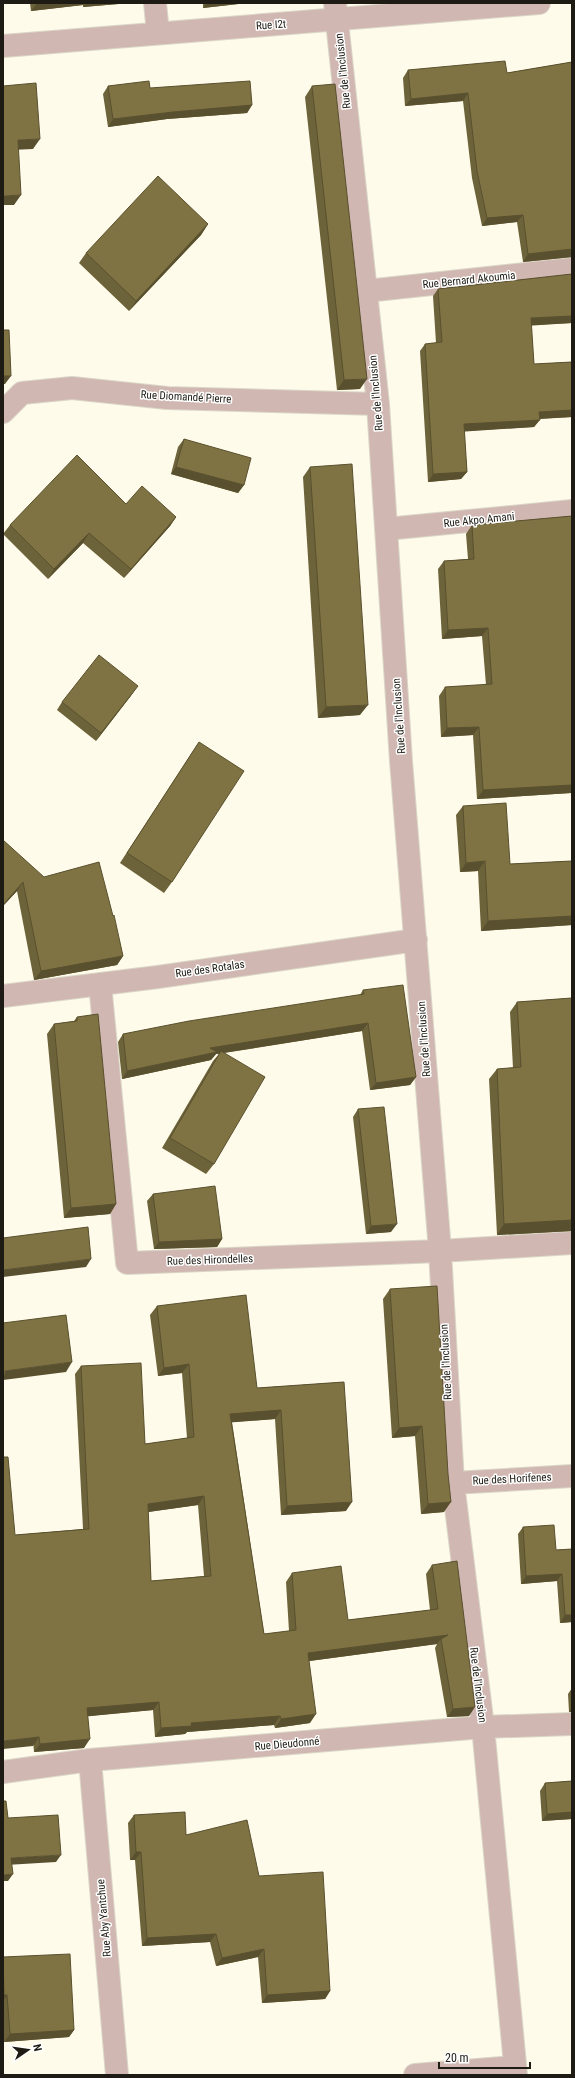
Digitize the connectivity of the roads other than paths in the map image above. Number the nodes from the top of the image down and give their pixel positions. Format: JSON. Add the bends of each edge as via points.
{"nodes":[{"id":1,"x":155,"y":3,"type":"edge"},
{"id":2,"x":539,"y":3,"type":"edge"},
{"id":3,"x":336,"y":12,"type":"edge"},
{"id":4,"x":158,"y":33,"type":"junction"},
{"id":5,"x":3,"y":46,"type":"edge"},
{"id":6,"x":572,"y":269,"type":"edge"},
{"id":7,"x":366,"y":291,"type":"junction"},
{"id":8,"x":378,"y":404,"type":"junction"},
{"id":9,"x":3,"y":412,"type":"edge"},
{"id":10,"x":572,"y":511,"type":"edge"},
{"id":11,"x":386,"y":529,"type":"junction"},
{"id":12,"x":416,"y":940,"type":"junction"},
{"id":13,"x":100,"y":984,"type":"junction"},
{"id":14,"x":3,"y":996,"type":"edge"},
{"id":15,"x":572,"y":1243,"type":"edge"},
{"id":16,"x":440,"y":1251,"type":"junction"},
{"id":17,"x":572,"y":1476,"type":"edge"},
{"id":18,"x":452,"y":1483,"type":"junction"},
{"id":19,"x":572,"y":1724,"type":"edge"},
{"id":20,"x":483,"y":1727,"type":"junction"},
{"id":21,"x":90,"y":1760,"type":"junction"},
{"id":22,"x":3,"y":1772,"type":"edge"},
{"id":23,"x":515,"y":2071,"type":"edge"},
{"id":24,"x":117,"y":2075,"type":"edge"},
{"id":25,"x":416,"y":2075,"type":"edge"}],
"edges":[{"from":1,"to":4,"type":"street"},
{"from":2,"to":3,"type":"street","name":"Rue I2t"},
{"from":3,"to":4,"type":"street","name":"Rue I2t"},
{"from":3,"to":7,"type":"street","name":"Rue de l'Inclusion"},
{"from":4,"to":5,"type":"street","name":"Rue I2t"},
{"from":6,"to":7,"type":"street","name":"Rue Bernard Akoumia"},
{"from":7,"to":8,"type":"street","name":"Rue de l'Inclusion"},
{"from":8,"to":9,"type":"street","name":"Rue Diomandé Pierre","via":[[167,398],[72,388],[22,393]]},
{"from":8,"to":11,"type":"street","name":"Rue de l'Inclusion"},
{"from":10,"to":11,"type":"street","name":"Rue Akpo Amani"},
{"from":11,"to":12,"type":"street","name":"Rue de l'Inclusion"},
{"from":12,"to":13,"type":"street","name":"Rue des Rotalas"},
{"from":12,"to":16,"type":"street","name":"Rue de l'Inclusion"},
{"from":13,"to":14,"type":"street","name":"Rue des Rotalas"},
{"from":13,"to":16,"type":"street","name":"Rue des Hirondelles","via":[[127,1263]]},
{"from":15,"to":16,"type":"street","name":"Rue des Hirondelles"},
{"from":16,"to":18,"type":"street","name":"Rue de l'Inclusion"},
{"from":17,"to":18,"type":"street","name":"Rue des Horifenes"},
{"from":18,"to":20,"type":"street","name":"Rue de l'Inclusion"},
{"from":19,"to":20,"type":"street","name":"Rue Dieudonné"},
{"from":20,"to":21,"type":"street","name":"Rue Dieudonné"},
{"from":20,"to":23,"type":"street","name":"Rue de l'Inclusion"},
{"from":21,"to":22,"type":"street","name":"Rue Dieudonné"},
{"from":21,"to":24,"type":"street","name":"Rue Aby Yantchue"},
{"from":23,"to":25,"type":"street"}]}
